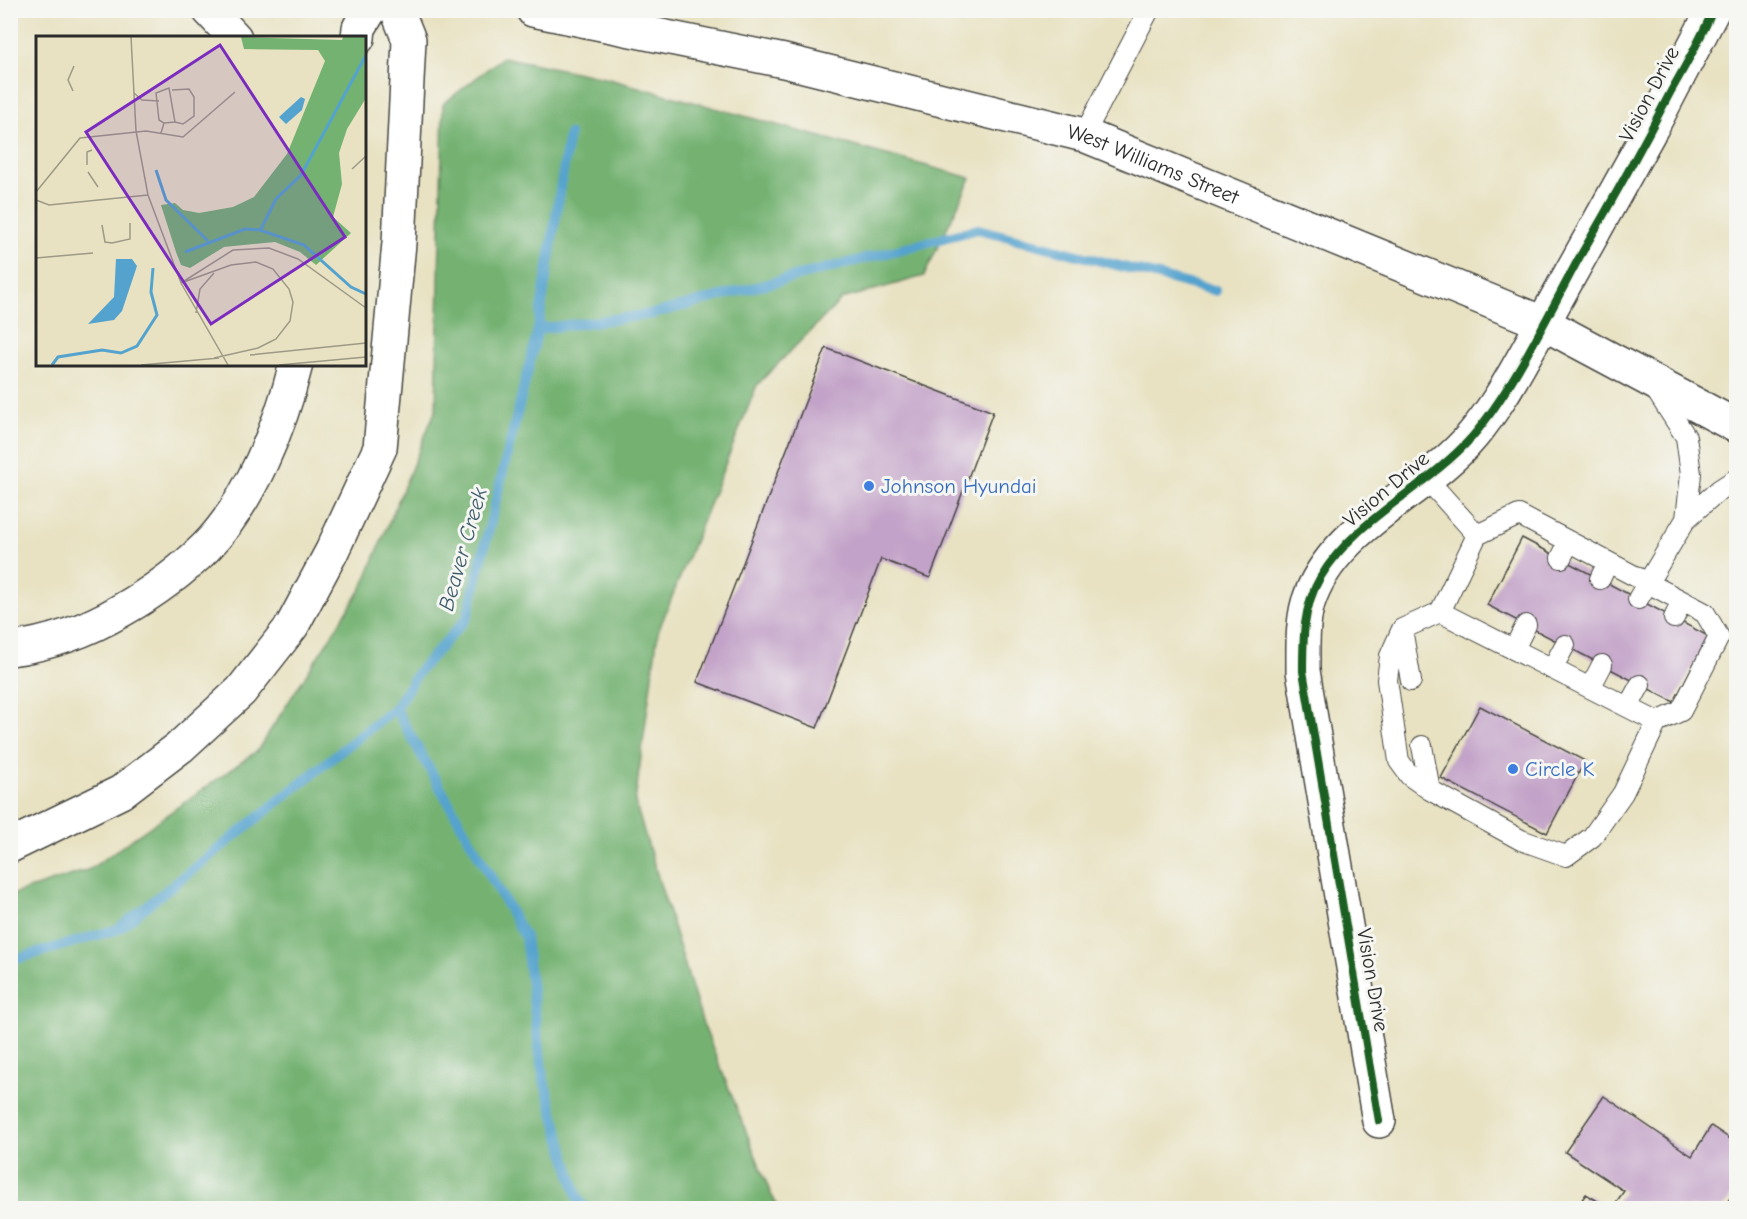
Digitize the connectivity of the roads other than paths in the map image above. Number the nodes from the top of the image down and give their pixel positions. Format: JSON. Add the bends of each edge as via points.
{"nodes":[{"id":1,"x":209,"y":10,"type":"edge"},
{"id":2,"x":370,"y":10,"type":"edge"},
{"id":3,"x":397,"y":10,"type":"edge"},
{"id":4,"x":533,"y":10,"type":"edge"},
{"id":5,"x":1149,"y":10,"type":"edge"},
{"id":6,"x":1713,"y":10,"type":"edge"},
{"id":7,"x":233,"y":36,"type":"edge"},
{"id":8,"x":358,"y":36,"type":"edge"},
{"id":9,"x":1084,"y":135,"type":"junction"},
{"id":10,"x":1543,"y":323,"type":"junction"},
{"id":11,"x":295,"y":366,"type":"edge"},
{"id":12,"x":1650,"y":380,"type":"junction"},
{"id":13,"x":1737,"y":426,"type":"edge"},
{"id":14,"x":1426,"y":478,"type":"junction"},
{"id":15,"x":1737,"y":479,"type":"edge"},
{"id":16,"x":1686,"y":519,"type":"junction"},
{"id":17,"x":1478,"y":535,"type":"junction"},
{"id":18,"x":1644,"y":591,"type":"junction"},
{"id":19,"x":1440,"y":612,"type":"junction"},
{"id":20,"x":1526,"y":625,"type":"dead end"},
{"id":21,"x":1402,"y":629,"type":"junction"},
{"id":22,"x":1565,"y":645,"type":"dead end"},
{"id":23,"x":10,"y":649,"type":"edge"},
{"id":24,"x":1514,"y":649,"type":"junction"},
{"id":25,"x":1602,"y":664,"type":"dead end"},
{"id":26,"x":1552,"y":669,"type":"junction"},
{"id":27,"x":1411,"y":681,"type":"dead end"},
{"id":28,"x":1640,"y":685,"type":"dead end"},
{"id":29,"x":1590,"y":688,"type":"junction"},
{"id":30,"x":1628,"y":707,"type":"junction"},
{"id":31,"x":1657,"y":722,"type":"junction"},
{"id":32,"x":1422,"y":746,"type":"dead end"},
{"id":33,"x":1430,"y":790,"type":"junction"},
{"id":34,"x":10,"y":846,"type":"edge"},
{"id":35,"x":1379,"y":1121,"type":"dead end"}],
"edges":[{"from":1,"to":7,"type":"main road"},
{"from":2,"to":8,"type":"main road"},
{"from":3,"to":34,"type":"main road","via":[[409,40],[399,243],[380,448],[333,551],[292,626],[241,692],[180,747],[121,792]]},
{"from":4,"to":9,"type":"main road","name":"West Williams Street","via":[[784,61]]},
{"from":5,"to":9,"type":"lane"},
{"from":6,"to":10,"type":"main road","name":"Vision Drive"},
{"from":9,"to":10,"type":"main road","name":"West Williams Street"},
{"from":10,"to":12,"type":"main road","name":"West Williams Street"},
{"from":10,"to":14,"type":"main road","name":"Vision Drive","via":[[1473,435]]},
{"from":11,"to":23,"type":"main road","via":[[268,447],[244,494],[206,547],[153,592],[93,627]]},
{"from":12,"to":13,"type":"main road","name":"West Williams Street"},
{"from":12,"to":16,"type":"lane","via":[[1686,437],[1691,474]]},
{"from":14,"to":17,"type":"lane"},
{"from":14,"to":35,"type":"main road","name":"Vision Drive","via":[[1378,513],[1337,554],[1308,603],[1303,635],[1303,671]]},
{"from":15,"to":16,"type":"lane"},
{"from":16,"to":18,"type":"lane"},
{"from":17,"to":18,"type":"lane","via":[[1519,516],[1565,550]]},
{"from":17,"to":19,"type":"lane"},
{"from":18,"to":31,"type":"lane","via":[[1678,610],[1705,613],[1719,637],[1681,711]]},
{"from":19,"to":21,"type":"lane"},
{"from":19,"to":24,"type":"lane"},
{"from":20,"to":24,"type":"lane"},
{"from":21,"to":27,"type":"lane"},
{"from":21,"to":33,"type":"lane","via":[[1390,656],[1387,680],[1399,761],[1410,776]]},
{"from":22,"to":26,"type":"lane"},
{"from":24,"to":26,"type":"lane"},
{"from":25,"to":29,"type":"lane"},
{"from":26,"to":29,"type":"lane"},
{"from":28,"to":30,"type":"lane"},
{"from":29,"to":30,"type":"lane"},
{"from":30,"to":31,"type":"lane"},
{"from":31,"to":33,"type":"lane","via":[[1617,802],[1592,837],[1566,856],[1521,840]]},
{"from":32,"to":33,"type":"lane"}]}
